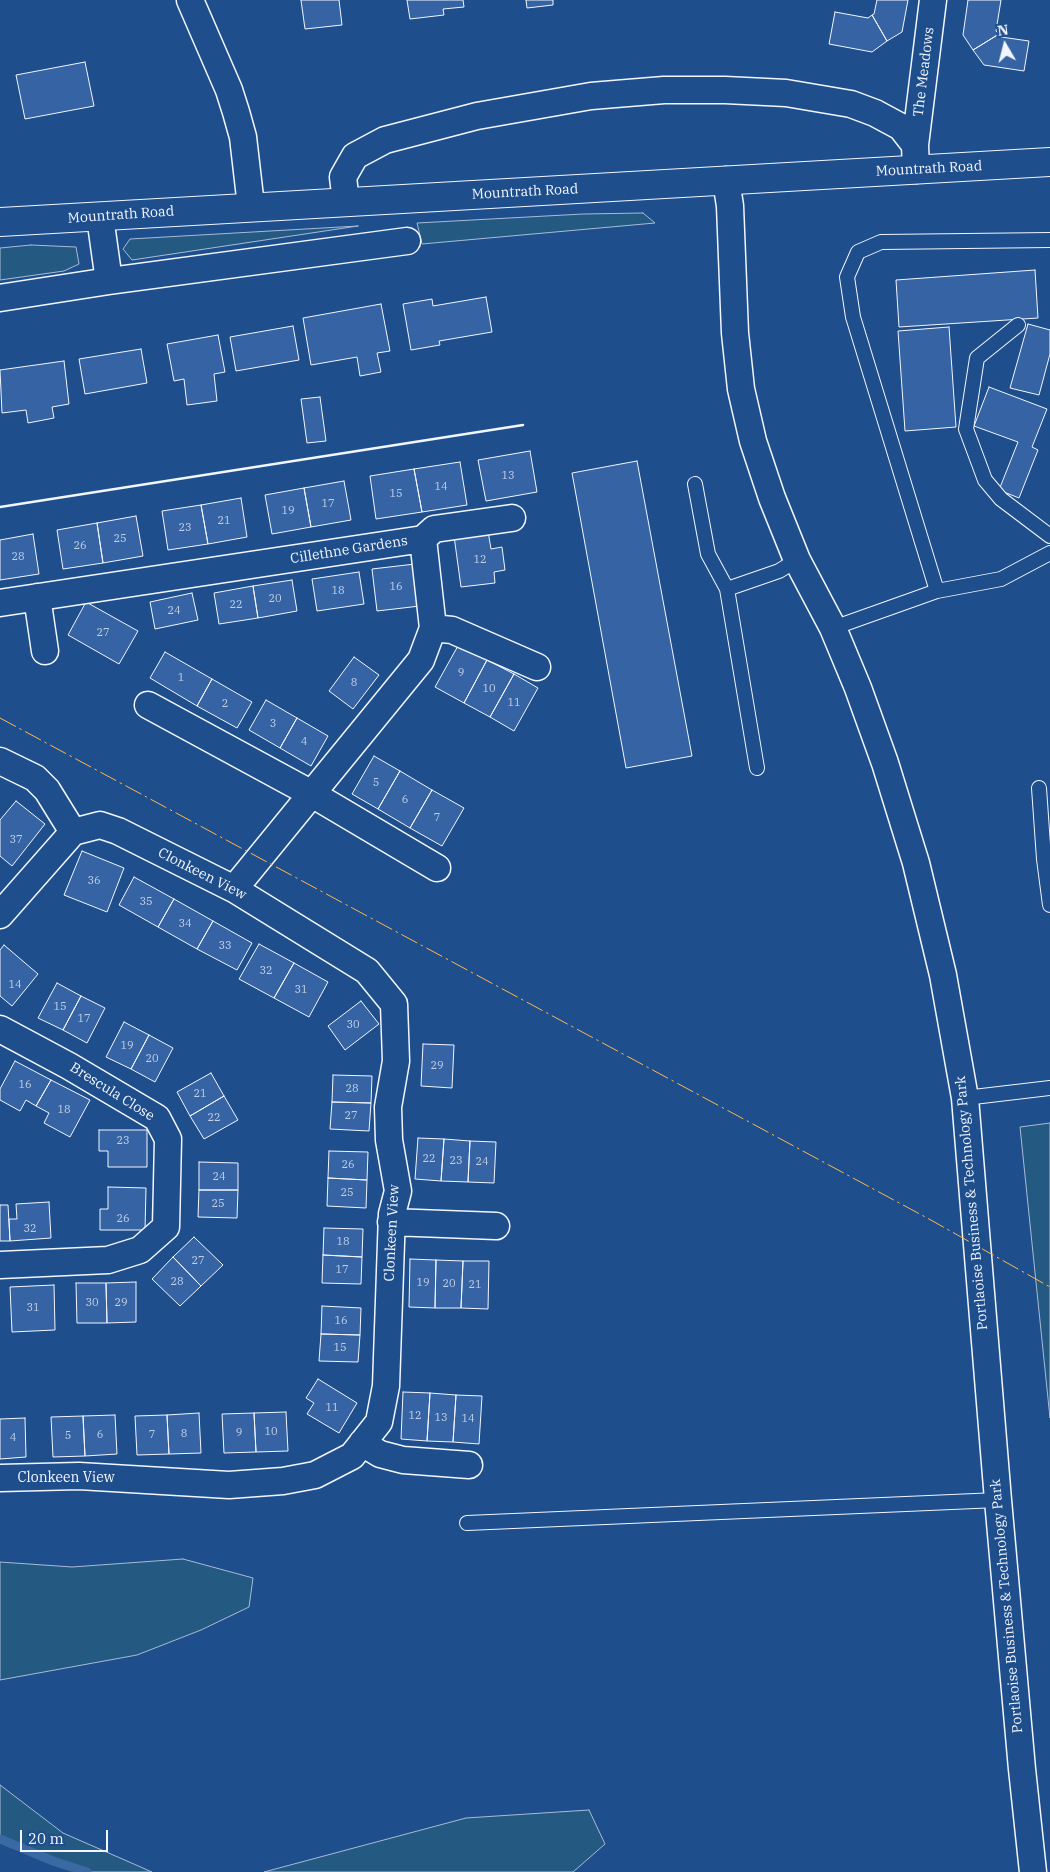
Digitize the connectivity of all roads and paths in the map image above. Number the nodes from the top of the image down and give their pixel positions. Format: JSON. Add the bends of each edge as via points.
{"nodes":[{"id":1,"x":190,"y":0,"type":"edge"},
{"id":2,"x":933,"y":0,"type":"edge"},
{"id":3,"x":916,"y":158,"type":"junction"},
{"id":4,"x":1050,"y":162,"type":"edge"},
{"id":5,"x":726,"y":180,"type":"junction"},
{"id":6,"x":346,"y":202,"type":"junction"},
{"id":7,"x":251,"y":206,"type":"junction"},
{"id":8,"x":100,"y":217,"type":"junction"},
{"id":9,"x":0,"y":222,"type":"edge"},
{"id":10,"x":1050,"y":240,"type":"edge"},
{"id":11,"x":407,"y":241,"type":"dead end"},
{"id":12,"x":109,"y":281,"type":"junction"},
{"id":13,"x":0,"y":298,"type":"edge"},
{"id":14,"x":1018,"y":325,"type":"dead end"},
{"id":15,"x":695,"y":484,"type":"dead end"},
{"id":16,"x":512,"y":518,"type":"dead end"},
{"id":17,"x":1050,"y":536,"type":"edge"},
{"id":18,"x":423,"y":539,"type":"junction"},
{"id":19,"x":1050,"y":553,"type":"edge"},
{"id":20,"x":797,"y":560,"type":"junction"},
{"id":21,"x":727,"y":589,"type":"junction"},
{"id":22,"x":937,"y":591,"type":"junction"},
{"id":23,"x":38,"y":597,"type":"junction"},
{"id":24,"x":0,"y":602,"type":"edge"},
{"id":25,"x":433,"y":628,"type":"junction"},
{"id":26,"x":833,"y":628,"type":"junction"},
{"id":27,"x":45,"y":651,"type":"dead end"},
{"id":28,"x":537,"y":667,"type":"dead end"},
{"id":29,"x":148,"y":705,"type":"dead end"},
{"id":30,"x":0,"y":761,"type":"edge"},
{"id":31,"x":757,"y":768,"type":"dead end"},
{"id":32,"x":1039,"y":788,"type":"dead end"},
{"id":33,"x":312,"y":794,"type":"junction"},
{"id":34,"x":73,"y":832,"type":"junction"},
{"id":35,"x":436,"y":868,"type":"dead end"},
{"id":36,"x":234,"y":889,"type":"junction"},
{"id":37,"x":1050,"y":905,"type":"edge"},
{"id":38,"x":0,"y":915,"type":"edge"},
{"id":39,"x":0,"y":1029,"type":"edge"},
{"id":40,"x":1050,"y":1088,"type":"edge"},
{"id":41,"x":965,"y":1098,"type":"junction"},
{"id":42,"x":391,"y":1222,"type":"junction"},
{"id":43,"x":496,"y":1226,"type":"dead end"},
{"id":44,"x":0,"y":1265,"type":"edge"},
{"id":45,"x":362,"y":1444,"type":"junction"},
{"id":46,"x":469,"y":1465,"type":"dead end"},
{"id":47,"x":0,"y":1478,"type":"edge"},
{"id":48,"x":998,"y":1500,"type":"junction"},
{"id":49,"x":467,"y":1523,"type":"dead end"},
{"id":50,"x":1033,"y":1872,"type":"edge"}],
"edges":[{"from":1,"to":7,"type":"street","via":[[236,112],[243,138]]},
{"from":2,"to":3,"type":"street","name":"The Meadows"},
{"from":3,"to":4,"type":"main road","name":"Mountrath Road"},
{"from":3,"to":5,"type":"main road","name":"Mountrath Road"},
{"from":3,"to":6,"type":"street","via":[[901,127],[851,104],[786,93],[664,90],[592,96],[477,116],[385,140],[355,156],[343,177]]},
{"from":5,"to":6,"type":"main road","name":"Mountrath Road"},
{"from":5,"to":20,"type":"street","name":"Portlaoise Business & Technology Park","via":[[741,389],[753,441]]},
{"from":6,"to":7,"type":"main road","name":"Mountrath Road"},
{"from":7,"to":8,"type":"main road","name":"Mountrath Road"},
{"from":8,"to":9,"type":"main road","name":"Mountrath Road"},
{"from":8,"to":12,"type":"street"},
{"from":10,"to":22,"type":"lane","via":[[881,242],[858,252],[847,276],[853,317]]},
{"from":11,"to":12,"type":"street"},
{"from":12,"to":13,"type":"street"},
{"from":14,"to":17,"type":"lane","via":[[977,358],[966,430],[985,480],[1001,499]]},
{"from":15,"to":21,"type":"lane","via":[[708,554]]},
{"from":16,"to":18,"type":"street","via":[[434,529]]},
{"from":18,"to":23,"type":"street","name":"Cillethne Gardens"},
{"from":18,"to":25,"type":"street","name":"Cillethne Gardens"},
{"from":19,"to":22,"type":"lane","via":[[1001,579]]},
{"from":20,"to":21,"type":"lane","via":[[779,571]]},
{"from":20,"to":26,"type":"street","name":"Portlaoise Business & Technology Park"},
{"from":21,"to":31,"type":"lane"},
{"from":22,"to":26,"type":"lane"},
{"from":23,"to":24,"type":"street","name":"Cillethne Gardens"},
{"from":23,"to":27,"type":"street"},
{"from":25,"to":28,"type":"street","via":[[452,630]]},
{"from":25,"to":33,"type":"street","name":"Cillethne Gardens","via":[[421,660]]},
{"from":26,"to":41,"type":"street","name":"Portlaoise Business & Technology Park","via":[[885,763],[916,863],[943,974]]},
{"from":29,"to":33,"type":"street"},
{"from":30,"to":34,"type":"street","via":[[35,778],[47,790]]},
{"from":32,"to":37,"type":"lane"},
{"from":33,"to":35,"type":"street"},
{"from":33,"to":36,"type":"street","name":"Cillethne Gardens"},
{"from":34,"to":36,"type":"street","name":"Clonkeen View","via":[[100,825],[109,828]]},
{"from":34,"to":38,"type":"street"},
{"from":36,"to":42,"type":"street","name":"Clonkeen View","via":[[366,971],[394,1004],[396,1061],[388,1107],[398,1191]]},
{"from":39,"to":44,"type":"street","name":"Brescula Close","via":[[157,1118],[168,1139],[166,1227],[140,1250],[108,1260]]},
{"from":40,"to":41,"type":"lane"},
{"from":41,"to":48,"type":"street","name":"Portlaoise Business & Technology Park"},
{"from":42,"to":43,"type":"street"},
{"from":42,"to":45,"type":"street","name":"Clonkeen View","via":[[386,1386],[379,1422]]},
{"from":45,"to":46,"type":"street","via":[[380,1454],[403,1460]]},
{"from":45,"to":47,"type":"street","name":"Clonkeen View","via":[[352,1456],[315,1475],[283,1481],[229,1485],[79,1476]]},
{"from":48,"to":49,"type":"lane"},
{"from":48,"to":50,"type":"street","name":"Portlaoise Business & Technology Park"}]}
